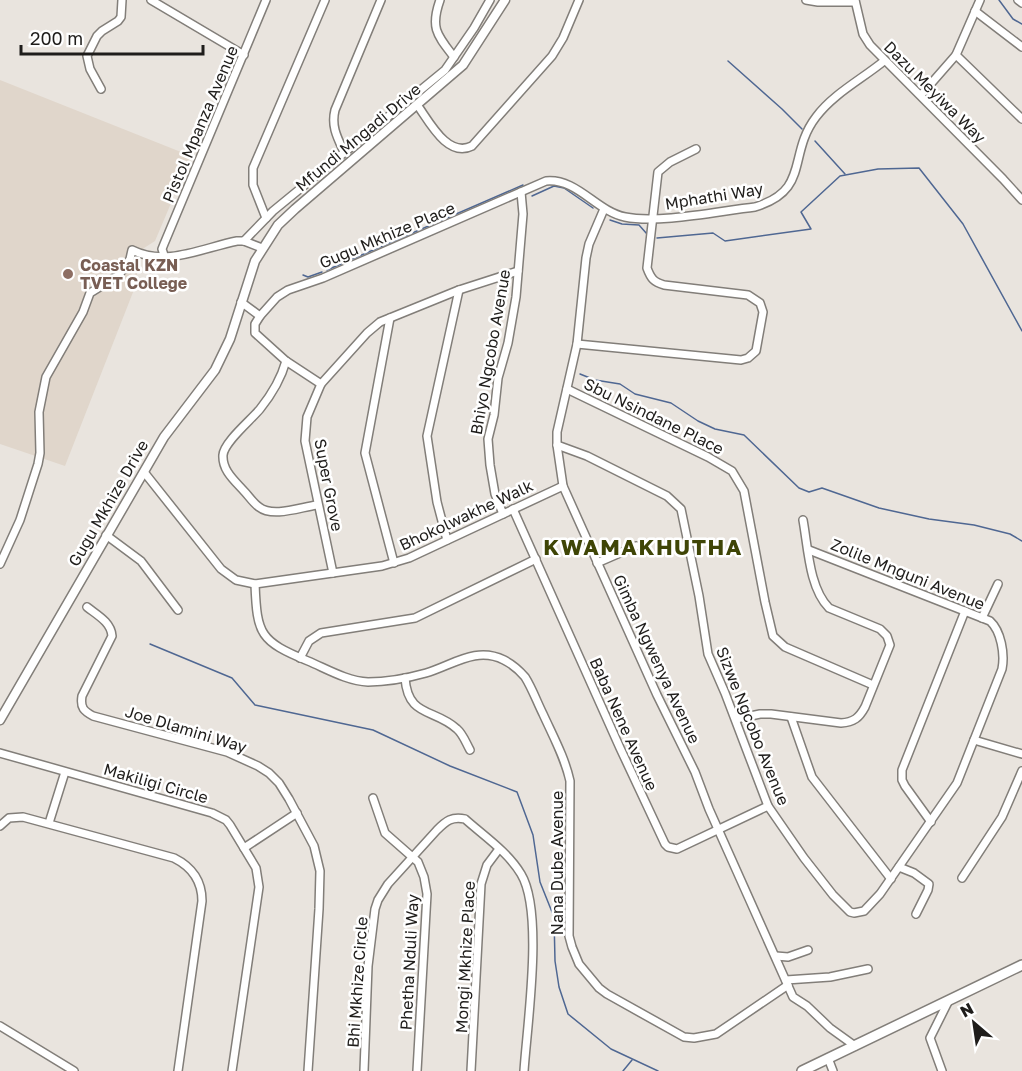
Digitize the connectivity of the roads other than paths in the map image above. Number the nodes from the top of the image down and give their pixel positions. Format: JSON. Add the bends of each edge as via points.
{"nodes":[{"id":1,"x":122,"y":0,"type":"edge"},
{"id":2,"x":151,"y":0,"type":"edge"},
{"id":3,"x":266,"y":0,"type":"edge"},
{"id":4,"x":325,"y":0,"type":"edge"},
{"id":5,"x":381,"y":0,"type":"edge"},
{"id":6,"x":441,"y":0,"type":"edge"},
{"id":7,"x":490,"y":0,"type":"edge"},
{"id":8,"x":505,"y":0,"type":"edge"},
{"id":9,"x":579,"y":0,"type":"edge"},
{"id":10,"x":806,"y":0,"type":"edge"},
{"id":11,"x":980,"y":0,"type":"edge"},
{"id":12,"x":1018,"y":0,"type":"edge"},
{"id":13,"x":855,"y":1,"type":"edge"},
{"id":14,"x":1022,"y":3,"type":"edge"},
{"id":15,"x":975,"y":11,"type":"junction"},
{"id":16,"x":1022,"y":46,"type":"edge"},
{"id":17,"x":244,"y":55,"type":"junction"},
{"id":18,"x":956,"y":55,"type":"junction"},
{"id":19,"x":454,"y":57,"type":"junction"},
{"id":20,"x":884,"y":61,"type":"junction"},
{"id":21,"x":101,"y":89,"type":"dead end"},
{"id":22,"x":921,"y":95,"type":"junction"},
{"id":23,"x":418,"y":106,"type":"junction"},
{"id":24,"x":1022,"y":119,"type":"edge"},
{"id":25,"x":696,"y":149,"type":"dead end"},
{"id":26,"x":344,"y":152,"type":"junction"},
{"id":27,"x":555,"y":180,"type":"joint"},
{"id":28,"x":521,"y":192,"type":"junction"},
{"id":29,"x":1022,"y":200,"type":"edge"},
{"id":30,"x":604,"y":209,"type":"junction"},
{"id":31,"x":266,"y":218,"type":"junction"},
{"id":32,"x":654,"y":219,"type":"junction"},
{"id":33,"x":244,"y":241,"type":"junction"},
{"id":34,"x":262,"y":248,"type":"junction"},
{"id":35,"x":165,"y":258,"type":"junction"},
{"id":36,"x":518,"y":272,"type":"junction"},
{"id":37,"x":459,"y":290,"type":"junction"},
{"id":38,"x":241,"y":302,"type":"junction"},
{"id":39,"x":260,"y":316,"type":"junction"},
{"id":40,"x":390,"y":318,"type":"junction"},
{"id":41,"x":577,"y":344,"type":"junction"},
{"id":42,"x":286,"y":361,"type":"junction"},
{"id":43,"x":321,"y":384,"type":"junction"},
{"id":44,"x":567,"y":389,"type":"junction"},
{"id":45,"x":557,"y":445,"type":"junction"},
{"id":46,"x":144,"y":472,"type":"junction"},
{"id":47,"x":563,"y":486,"type":"junction"},
{"id":48,"x":317,"y":505,"type":"junction"},
{"id":49,"x":513,"y":509,"type":"junction"},
{"id":50,"x":503,"y":514,"type":"junction"},
{"id":51,"x":803,"y":520,"type":"dead end"},
{"id":52,"x":106,"y":535,"type":"junction"},
{"id":53,"x":447,"y":540,"type":"junction"},
{"id":54,"x":636,"y":546,"type":"dead end"},
{"id":55,"x":809,"y":550,"type":"junction"},
{"id":56,"x":536,"y":559,"type":"junction"},
{"id":57,"x":597,"y":562,"type":"junction"},
{"id":58,"x":394,"y":563,"type":"junction"},
{"id":59,"x":0,"y":564,"type":"edge"},
{"id":60,"x":333,"y":573,"type":"junction"},
{"id":61,"x":255,"y":584,"type":"junction"},
{"id":62,"x":998,"y":584,"type":"dead end"},
{"id":63,"x":87,"y":607,"type":"dead end"},
{"id":64,"x":178,"y":610,"type":"dead end"},
{"id":65,"x":965,"y":611,"type":"junction"},
{"id":66,"x":982,"y":618,"type":"junction"},
{"id":67,"x":300,"y":658,"type":"junction"},
{"id":68,"x":405,"y":678,"type":"junction"},
{"id":69,"x":873,"y":685,"type":"junction"},
{"id":70,"x":791,"y":717,"type":"junction"},
{"id":71,"x":736,"y":719,"type":"junction"},
{"id":72,"x":0,"y":720,"type":"edge"},
{"id":73,"x":974,"y":740,"type":"junction"},
{"id":74,"x":470,"y":750,"type":"dead end"},
{"id":75,"x":0,"y":753,"type":"edge"},
{"id":76,"x":1022,"y":754,"type":"edge"},
{"id":77,"x":1022,"y":771,"type":"edge"},
{"id":78,"x":64,"y":772,"type":"junction"},
{"id":79,"x":373,"y":798,"type":"dead end"},
{"id":80,"x":768,"y":806,"type":"junction"},
{"id":81,"x":297,"y":813,"type":"junction"},
{"id":82,"x":931,"y":822,"type":"junction"},
{"id":83,"x":49,"y":823,"type":"junction"},
{"id":84,"x":0,"y":826,"type":"edge"},
{"id":85,"x":718,"y":828,"type":"junction"},
{"id":86,"x":244,"y":848,"type":"junction"},
{"id":87,"x":499,"y":849,"type":"junction"},
{"id":88,"x":414,"y":856,"type":"junction"},
{"id":89,"x":899,"y":867,"type":"junction"},
{"id":90,"x":962,"y":878,"type":"dead end"},
{"id":91,"x":891,"y":879,"type":"junction"},
{"id":92,"x":864,"y":911,"type":"joint"},
{"id":93,"x":916,"y":914,"type":"dead end"},
{"id":94,"x":808,"y":950,"type":"dead end"},
{"id":95,"x":776,"y":956,"type":"junction"},
{"id":96,"x":1022,"y":965,"type":"edge"},
{"id":97,"x":868,"y":969,"type":"dead end"},
{"id":98,"x":787,"y":982,"type":"junction"},
{"id":99,"x":948,"y":1002,"type":"junction"},
{"id":100,"x":0,"y":1026,"type":"edge"},
{"id":101,"x":855,"y":1046,"type":"junction"},
{"id":102,"x":828,"y":1058,"type":"junction"},
{"id":103,"x":74,"y":1071,"type":"edge"},
{"id":104,"x":178,"y":1071,"type":"edge"},
{"id":105,"x":232,"y":1071,"type":"edge"},
{"id":106,"x":308,"y":1071,"type":"edge"},
{"id":107,"x":364,"y":1071,"type":"edge"},
{"id":108,"x":417,"y":1071,"type":"edge"},
{"id":109,"x":471,"y":1071,"type":"edge"},
{"id":110,"x":524,"y":1071,"type":"edge"},
{"id":111,"x":802,"y":1071,"type":"edge"},
{"id":112,"x":833,"y":1071,"type":"edge"},
{"id":113,"x":942,"y":1071,"type":"edge"}],
"edges":[{"from":1,"to":21,"type":"street","via":[[121,17],[97,36],[87,56]]},
{"from":2,"to":17,"type":"street"},
{"from":3,"to":17,"type":"street","name":"Pistol Mpanza Avenue"},
{"from":4,"to":31,"type":"street","via":[[253,168],[253,185]]},
{"from":5,"to":26,"type":"street","via":[[332,121]]},
{"from":6,"to":19,"type":"street","via":[[435,27]]},
{"from":7,"to":19,"type":"street"},
{"from":8,"to":23,"type":"street","name":"Mfundi Mngadi Drive","via":[[463,65]]},
{"from":9,"to":23,"type":"street","via":[[552,56],[472,146],[454,148]]},
{"from":10,"to":13,"type":"street","name":"Dazu Meyiwa Way"},
{"from":11,"to":15,"type":"street"},
{"from":12,"to":14,"type":"street"},
{"from":13,"to":20,"type":"street","name":"Dazu Meyiwa Way","via":[[866,39]]},
{"from":15,"to":16,"type":"street"},
{"from":15,"to":18,"type":"street"},
{"from":17,"to":35,"type":"street","name":"Pistol Mpanza Avenue","via":[[162,249]]},
{"from":18,"to":22,"type":"street"},
{"from":18,"to":24,"type":"street"},
{"from":19,"to":26,"type":"street","via":[[436,78]]},
{"from":20,"to":22,"type":"street","name":"Dazu Meyiwa Way"},
{"from":20,"to":32,"type":"street","name":"Mphathi Way","via":[[817,115],[802,138],[791,185],[769,203]]},
{"from":22,"to":29,"type":"street","name":"Dazu Meyiwa Way"},
{"from":23,"to":34,"type":"street","name":"Mfundi Mngadi Drive","via":[[295,209]]},
{"from":25,"to":32,"type":"street","via":[[658,172]]},
{"from":26,"to":31,"type":"street"},
{"from":27,"to":28,"type":"street","name":"Gugu Mkhize Place"},
{"from":27,"to":30,"type":"street","name":"Mphathi Way","via":[[567,183]]},
{"from":28,"to":36,"type":"street","name":"Bhiyo Ngcobo Avenue"},
{"from":28,"to":39,"type":"street","name":"Gugu Mkhize Place","via":[[288,290]]},
{"from":30,"to":32,"type":"street","name":"Mphathi Way","via":[[623,217]]},
{"from":30,"to":41,"type":"street","name":"Gimba Ngwenya Avenue","via":[[586,258]]},
{"from":31,"to":33,"type":"street"},
{"from":32,"to":41,"type":"street","via":[[647,268],[650,276],[664,285],[748,295],[760,303],[763,312],[756,351],[741,360]]},
{"from":33,"to":34,"type":"street"},
{"from":33,"to":35,"type":"street"},
{"from":34,"to":38,"type":"street","name":"Mfundi Mngadi Drive"},
{"from":35,"to":59,"type":"street","via":[[132,250],[119,275],[90,293],[46,377],[39,412],[38,464],[20,520]]},
{"from":36,"to":37,"type":"street","name":"Super Grove"},
{"from":36,"to":50,"type":"street","name":"Bhiyo Ngcobo Avenue","via":[[488,438],[493,484]]},
{"from":37,"to":40,"type":"street","name":"Super Grove"},
{"from":37,"to":53,"type":"street","via":[[427,435]]},
{"from":38,"to":39,"type":"street"},
{"from":38,"to":46,"type":"street","name":"Gugu Mkhize Drive","via":[[215,370],[173,424]]},
{"from":39,"to":42,"type":"street","via":[[255,333]]},
{"from":40,"to":43,"type":"street","name":"Super Grove","via":[[374,326]]},
{"from":40,"to":58,"type":"street","via":[[365,446]]},
{"from":41,"to":44,"type":"street","name":"Gimba Ngwenya Avenue"},
{"from":42,"to":43,"type":"street"},
{"from":42,"to":48,"type":"street","via":[[276,387],[225,448],[224,464],[233,479],[265,511]]},
{"from":43,"to":48,"type":"street","name":"Super Grove","via":[[305,432]]},
{"from":44,"to":45,"type":"street","name":"Gimba Ngwenya Avenue"},
{"from":44,"to":69,"type":"street","name":"Sbu Nsindane Place","via":[[732,471],[744,491],[773,636],[785,647]]},
{"from":45,"to":47,"type":"street","name":"Gimba Ngwenya Avenue"},
{"from":45,"to":71,"type":"street","name":"Sizwe Ngcobo Avenue","via":[[667,496],[681,510],[706,646]]},
{"from":46,"to":52,"type":"street","name":"Gugu Mkhize Drive"},
{"from":46,"to":61,"type":"street","name":"Bhokolwakhe Walk","via":[[221,569],[236,580]]},
{"from":47,"to":49,"type":"street","name":"Bhokolwakhe Walk"},
{"from":47,"to":57,"type":"street","name":"Gimba Ngwenya Avenue"},
{"from":48,"to":60,"type":"street","name":"Super Grove"},
{"from":49,"to":50,"type":"street","name":"Bhokolwakhe Walk"},
{"from":49,"to":56,"type":"street","name":"Baba Nene Avenue"},
{"from":50,"to":53,"type":"street","name":"Bhokolwakhe Walk"},
{"from":51,"to":55,"type":"street"},
{"from":52,"to":64,"type":"street","via":[[141,561]]},
{"from":52,"to":72,"type":"street","name":"Gugu Mkhize Drive"},
{"from":53,"to":58,"type":"street","name":"Bhokolwakhe Walk"},
{"from":54,"to":57,"type":"street"},
{"from":55,"to":65,"type":"street","name":"Zolile Mnguni Avenue"},
{"from":55,"to":69,"type":"street","via":[[816,588],[823,602],[887,636],[890,645]]},
{"from":56,"to":67,"type":"street","via":[[415,618],[321,633],[309,641]]},
{"from":56,"to":85,"type":"street","name":"Baba Nene Avenue","via":[[665,844],[677,849]]},
{"from":57,"to":85,"type":"street","name":"Gimba Ngwenya Avenue"},
{"from":58,"to":60,"type":"street","name":"Bhokolwakhe Walk"},
{"from":60,"to":61,"type":"street","name":"Bhokolwakhe Walk"},
{"from":61,"to":67,"type":"street","name":"Nana Dube Avenue","via":[[260,629],[280,649]]},
{"from":62,"to":66,"type":"street"},
{"from":63,"to":81,"type":"street","name":"Joe Dlamini Way","via":[[108,625],[112,636],[82,696],[85,711],[227,752],[258,766],[279,783]]},
{"from":65,"to":66,"type":"street","name":"Zolile Mnguni Avenue"},
{"from":65,"to":82,"type":"street","via":[[902,770],[904,786]]},
{"from":66,"to":73,"type":"street","name":"Zolile Mnguni Avenue","via":[[995,627],[1004,661]]},
{"from":67,"to":68,"type":"street","name":"Nana Dube Avenue","via":[[367,682]]},
{"from":68,"to":74,"type":"street","via":[[408,696],[415,706],[457,729]]},
{"from":68,"to":98,"type":"street","name":"Nana Dube Avenue","via":[[482,654],[503,659],[524,677],[568,771],[569,936],[579,964],[598,988],[675,1033],[694,1038],[716,1034]]},
{"from":69,"to":70,"type":"street","via":[[860,716],[853,721]]},
{"from":70,"to":71,"type":"street","via":[[760,714]]},
{"from":70,"to":91,"type":"street","via":[[812,777]]},
{"from":71,"to":80,"type":"street","name":"Sizwe Ngcobo Avenue"},
{"from":73,"to":76,"type":"street"},
{"from":73,"to":82,"type":"street","name":"Zolile Mnguni Avenue","via":[[957,783]]},
{"from":75,"to":78,"type":"street","name":"Makiligi Circle"},
{"from":77,"to":90,"type":"street","via":[[1002,816]]},
{"from":78,"to":83,"type":"street"},
{"from":78,"to":86,"type":"street","name":"Makiligi Circle","via":[[212,813],[226,820]]},
{"from":79,"to":88,"type":"street","via":[[385,833]]},
{"from":80,"to":85,"type":"street","name":"Baba Nene Avenue"},
{"from":80,"to":92,"type":"street","name":"Sizwe Ngcobo Avenue","via":[[844,908],[854,913]]},
{"from":81,"to":86,"type":"street"},
{"from":81,"to":106,"type":"street","name":"Joe Dlamini Way","via":[[314,846],[320,871]]},
{"from":82,"to":89,"type":"street","name":"Zolile Mnguni Avenue"},
{"from":83,"to":84,"type":"street","via":[[15,816]]},
{"from":83,"to":104,"type":"street","via":[[174,858],[185,863],[198,881],[202,894],[200,924]]},
{"from":85,"to":95,"type":"street","name":"Gimba Ngwenya Avenue"},
{"from":86,"to":105,"type":"street","name":"Makiligi Circle","via":[[255,868],[259,887]]},
{"from":87,"to":88,"type":"street","name":"Bhi Mkhize Circle","via":[[459,818],[445,822]]},
{"from":87,"to":109,"type":"street","name":"Mongi Mkhize Place","via":[[487,865],[481,884]]},
{"from":87,"to":110,"type":"street","name":"Bhi Mkhize Circle","via":[[521,874],[532,915]]},
{"from":88,"to":107,"type":"street","name":"Bhi Mkhize Circle","via":[[382,892],[375,909],[368,966]]},
{"from":88,"to":108,"type":"street","name":"Phetha Nduli Way","via":[[427,894]]},
{"from":89,"to":91,"type":"street","name":"Zolile Mnguni Avenue"},
{"from":89,"to":93,"type":"street","via":[[929,884]]},
{"from":91,"to":92,"type":"street","name":"Zolile Mnguni Avenue"},
{"from":94,"to":95,"type":"street","via":[[788,957]]},
{"from":95,"to":98,"type":"street","name":"Gimba Ngwenya Avenue"},
{"from":96,"to":99,"type":"main road"},
{"from":97,"to":98,"type":"street"},
{"from":98,"to":101,"type":"street","name":"Gimba Ngwenya Avenue","via":[[796,1000]]},
{"from":99,"to":101,"type":"main road"},
{"from":99,"to":113,"type":"street","via":[[930,1038]]},
{"from":100,"to":103,"type":"street"},
{"from":101,"to":102,"type":"main road"},
{"from":102,"to":111,"type":"main road"},
{"from":102,"to":112,"type":"street"}]}
